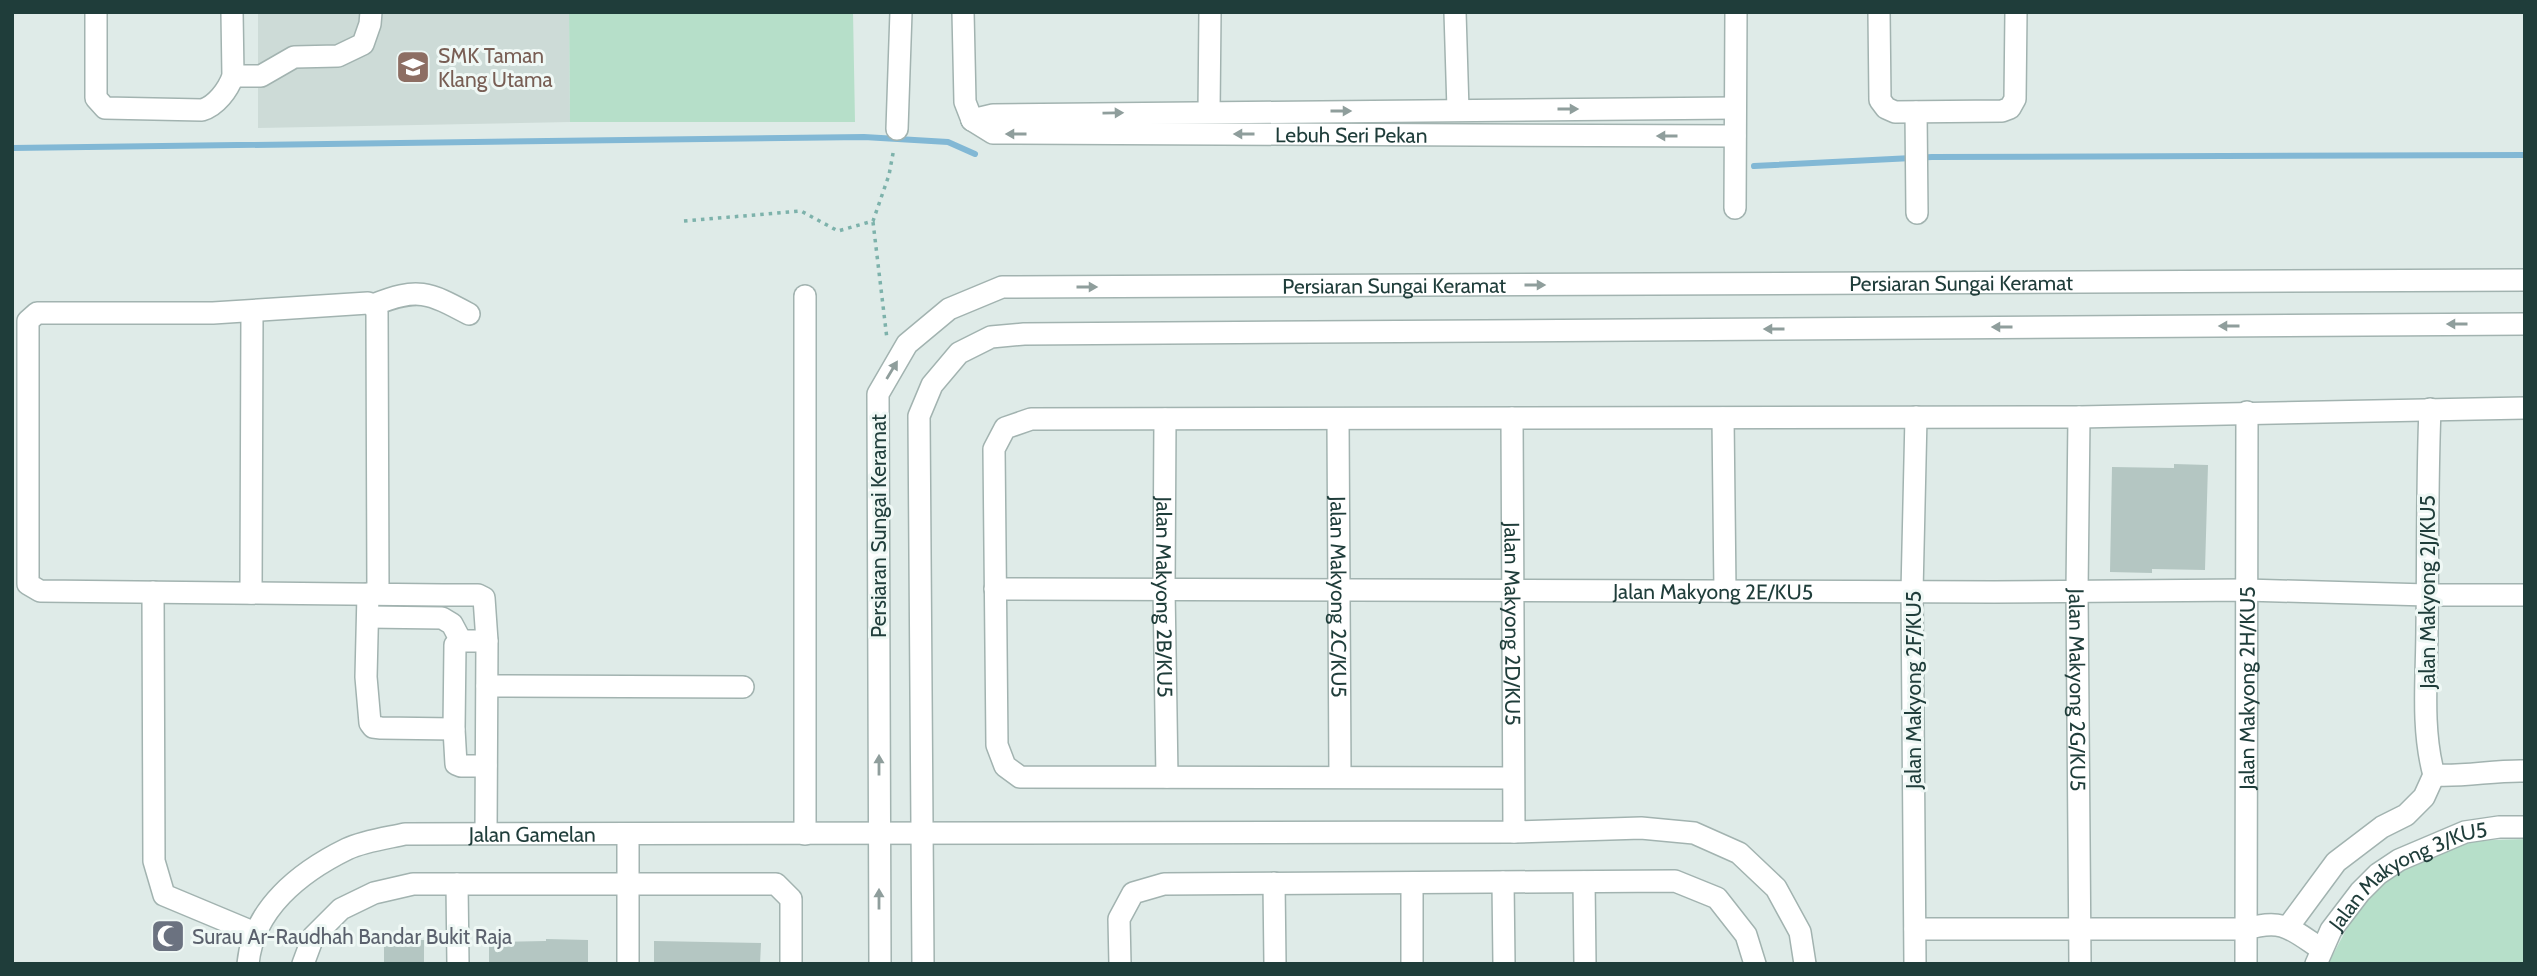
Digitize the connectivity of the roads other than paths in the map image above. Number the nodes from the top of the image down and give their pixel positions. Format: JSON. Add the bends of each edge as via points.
{"nodes":[{"id":1,"x":96,"y":12,"type":"edge"},
{"id":2,"x":232,"y":12,"type":"edge"},
{"id":3,"x":370,"y":12,"type":"edge"},
{"id":4,"x":901,"y":12,"type":"edge"},
{"id":5,"x":962,"y":12,"type":"edge"},
{"id":6,"x":1210,"y":12,"type":"edge"},
{"id":7,"x":1455,"y":12,"type":"edge"},
{"id":8,"x":1736,"y":12,"type":"edge"},
{"id":9,"x":1879,"y":12,"type":"edge"},
{"id":10,"x":2016,"y":12,"type":"edge"},
{"id":11,"x":233,"y":76,"type":"junction"},
{"id":12,"x":1735,"y":108,"type":"junction"},
{"id":13,"x":1458,"y":110,"type":"junction"},
{"id":14,"x":1209,"y":112,"type":"junction"},
{"id":15,"x":1916,"y":112,"type":"junction"},
{"id":16,"x":972,"y":120,"type":"junction"},
{"id":17,"x":1735,"y":136,"type":"junction"},
{"id":18,"x":896,"y":137,"type":"road end"},
{"id":19,"x":1735,"y":208,"type":"dead end"},
{"id":20,"x":1917,"y":213,"type":"dead end"},
{"id":21,"x":2525,"y":279,"type":"edge"},
{"id":22,"x":805,"y":296,"type":"dead end"},
{"id":23,"x":373,"y":305,"type":"junction"},
{"id":24,"x":252,"y":312,"type":"junction"},
{"id":25,"x":469,"y":314,"type":"dead end"},
{"id":26,"x":2525,"y":324,"type":"edge"},
{"id":27,"x":2525,"y":408,"type":"edge"},
{"id":28,"x":2430,"y":409,"type":"junction"},
{"id":29,"x":2248,"y":412,"type":"junction"},
{"id":30,"x":1916,"y":417,"type":"junction"},
{"id":31,"x":2079,"y":417,"type":"junction"},
{"id":32,"x":1512,"y":418,"type":"junction"},
{"id":33,"x":1723,"y":418,"type":"junction"},
{"id":34,"x":1166,"y":419,"type":"junction"},
{"id":35,"x":1338,"y":419,"type":"junction"},
{"id":36,"x":995,"y":589,"type":"junction"},
{"id":37,"x":1164,"y":589,"type":"junction"},
{"id":38,"x":1339,"y":590,"type":"junction"},
{"id":39,"x":1513,"y":590,"type":"junction"},
{"id":40,"x":2246,"y":590,"type":"junction"},
{"id":41,"x":1725,"y":591,"type":"junction"},
{"id":42,"x":153,"y":592,"type":"junction"},
{"id":43,"x":1912,"y":592,"type":"junction"},
{"id":44,"x":2077,"y":592,"type":"junction"},
{"id":45,"x":251,"y":593,"type":"junction"},
{"id":46,"x":373,"y":594,"type":"junction"},
{"id":47,"x":443,"y":595,"type":"junction"},
{"id":48,"x":2427,"y":595,"type":"junction"},
{"id":49,"x":2525,"y":595,"type":"edge"},
{"id":50,"x":368,"y":617,"type":"junction"},
{"id":51,"x":442,"y":618,"type":"junction"},
{"id":52,"x":461,"y":641,"type":"junction"},
{"id":53,"x":487,"y":641,"type":"junction"},
{"id":54,"x":487,"y":686,"type":"junction"},
{"id":55,"x":743,"y":687,"type":"dead end"},
{"id":56,"x":454,"y":729,"type":"junction"},
{"id":57,"x":486,"y":766,"type":"junction"},
{"id":58,"x":2525,"y":771,"type":"edge"},
{"id":59,"x":2434,"y":775,"type":"junction"},
{"id":60,"x":1167,"y":777,"type":"junction"},
{"id":61,"x":1340,"y":777,"type":"junction"},
{"id":62,"x":1513,"y":778,"type":"junction"},
{"id":63,"x":2525,"y":827,"type":"edge"},
{"id":64,"x":1514,"y":832,"type":"junction"},
{"id":65,"x":486,"y":833,"type":"junction"},
{"id":66,"x":628,"y":834,"type":"junction"},
{"id":67,"x":805,"y":834,"type":"junction"},
{"id":68,"x":879,"y":834,"type":"junction"},
{"id":69,"x":921,"y":834,"type":"junction"},
{"id":70,"x":1584,"y":882,"type":"junction"},
{"id":71,"x":1274,"y":883,"type":"junction"},
{"id":72,"x":1412,"y":883,"type":"junction"},
{"id":73,"x":1503,"y":883,"type":"junction"},
{"id":74,"x":457,"y":884,"type":"junction"},
{"id":75,"x":628,"y":884,"type":"junction"},
{"id":76,"x":2288,"y":927,"type":"junction"},
{"id":77,"x":2080,"y":928,"type":"junction"},
{"id":78,"x":1915,"y":929,"type":"junction"},
{"id":79,"x":2246,"y":929,"type":"junction"},
{"id":80,"x":255,"y":933,"type":"junction"},
{"id":81,"x":2318,"y":956,"type":"edge"},
{"id":82,"x":248,"y":964,"type":"edge"},
{"id":83,"x":303,"y":964,"type":"edge"},
{"id":84,"x":458,"y":964,"type":"edge"},
{"id":85,"x":628,"y":964,"type":"edge"},
{"id":86,"x":791,"y":964,"type":"edge"},
{"id":87,"x":880,"y":964,"type":"edge"},
{"id":88,"x":923,"y":964,"type":"edge"},
{"id":89,"x":1120,"y":964,"type":"edge"},
{"id":90,"x":1275,"y":964,"type":"edge"},
{"id":91,"x":1412,"y":964,"type":"edge"},
{"id":92,"x":1504,"y":964,"type":"edge"},
{"id":93,"x":1585,"y":964,"type":"edge"},
{"id":94,"x":1755,"y":964,"type":"edge"},
{"id":95,"x":1805,"y":964,"type":"edge"},
{"id":96,"x":1915,"y":964,"type":"edge"},
{"id":97,"x":2080,"y":964,"type":"edge"},
{"id":98,"x":2246,"y":964,"type":"edge"}],
"edges":[{"from":1,"to":11,"type":"street","via":[[96,98],[105,108],[202,110],[214,103]]},
{"from":2,"to":11,"type":"street"},
{"from":3,"to":11,"type":"street","via":[[363,44],[350,51],[338,56],[294,57],[261,76]]},
{"from":4,"to":18,"type":"street"},
{"from":5,"to":16,"type":"street","via":[[965,102]]},
{"from":6,"to":14,"type":"street"},
{"from":7,"to":13,"type":"street"},
{"from":8,"to":12,"type":"street"},
{"from":9,"to":15,"type":"street","via":[[1880,100],[1895,112]]},
{"from":10,"to":15,"type":"street","via":[[2015,99],[2010,108]]},
{"from":13,"to":12,"type":"street","one_way":true},
{"from":12,"to":17,"type":"street"},
{"from":14,"to":13,"type":"street","one_way":true},
{"from":16,"to":14,"type":"street","one_way":true,"via":[[993,115]]},
{"from":15,"to":20,"type":"street"},
{"from":17,"to":16,"type":"street","name":"Lebuh Seri Pekan","one_way":true,"via":[[993,134]]},
{"from":17,"to":19,"type":"street"},
{"from":68,"to":21,"type":"street","name":"Persiaran Sungai Keramat","one_way":true,"via":[[878,394],[908,344],[949,309],[1002,287]]},
{"from":22,"to":67,"type":"street"},
{"from":23,"to":24,"type":"street"},
{"from":23,"to":25,"type":"street","via":[[400,295],[421,294],[436,296]]},
{"from":23,"to":46,"type":"street","via":[[377,312]]},
{"from":24,"to":42,"type":"street","via":[[37,313],[28,321],[28,584],[40,591]]},
{"from":24,"to":45,"type":"street"},
{"from":26,"to":69,"type":"street","name":"Persiaran Sungai Keramat","one_way":true,"via":[[1038,334],[991,338],[959,353],[932,385],[919,416]]},
{"from":27,"to":28,"type":"street"},
{"from":28,"to":29,"type":"street"},
{"from":28,"to":48,"type":"street","name":"Jalan Makyong 2J/KU5"},
{"from":29,"to":31,"type":"street"},
{"from":29,"to":40,"type":"street","name":"Jalan Makyong 2H/KU5"},
{"from":30,"to":31,"type":"street"},
{"from":30,"to":33,"type":"street"},
{"from":30,"to":43,"type":"street","name":"Jalan Makyong 2F/KU5"},
{"from":31,"to":44,"type":"street","name":"Jalan Makyong 2G/KU5"},
{"from":32,"to":33,"type":"street"},
{"from":32,"to":35,"type":"street"},
{"from":32,"to":39,"type":"street","name":"Jalan Makyong 2D/KU5"},
{"from":33,"to":41,"type":"street"},
{"from":34,"to":35,"type":"street"},
{"from":34,"to":36,"type":"street","via":[[1031,419],[1006,428],[994,449]]},
{"from":34,"to":37,"type":"street","name":"Jalan Makyong 2B/KU5"},
{"from":35,"to":38,"type":"street","name":"Jalan Makyong 2C/KU5"},
{"from":36,"to":37,"type":"street","name":"Jalan Makyong 2E/KU5"},
{"from":36,"to":60,"type":"street","via":[[997,745],[1005,766],[1020,777]]},
{"from":37,"to":38,"type":"street","name":"Jalan Makyong 2E/KU5"},
{"from":37,"to":60,"type":"street","name":"Jalan Makyong 2B/KU5"},
{"from":38,"to":39,"type":"street","name":"Jalan Makyong 2E/KU5"},
{"from":38,"to":61,"type":"street","name":"Jalan Makyong 2C/KU5"},
{"from":39,"to":41,"type":"street","name":"Jalan Makyong 2E/KU5"},
{"from":39,"to":62,"type":"street","name":"Jalan Makyong 2D/KU5"},
{"from":40,"to":44,"type":"street","name":"Jalan Makyong 2E/KU5"},
{"from":40,"to":48,"type":"street","name":"Jalan Makyong 2E/KU5"},
{"from":40,"to":79,"type":"street","name":"Jalan Makyong 2H/KU5"},
{"from":41,"to":43,"type":"street","name":"Jalan Makyong 2E/KU5"},
{"from":42,"to":45,"type":"street"},
{"from":42,"to":80,"type":"street","via":[[154,861],[160,884],[164,895]]},
{"from":43,"to":44,"type":"street","name":"Jalan Makyong 2E/KU5"},
{"from":43,"to":78,"type":"street","name":"Jalan Makyong 2F/KU5"},
{"from":44,"to":77,"type":"street","name":"Jalan Makyong 2G/KU5"},
{"from":45,"to":46,"type":"street"},
{"from":46,"to":47,"type":"street"},
{"from":46,"to":50,"type":"street"},
{"from":47,"to":51,"type":"street"},
{"from":47,"to":53,"type":"street","via":[[484,598]]},
{"from":48,"to":49,"type":"street","name":"Jalan Makyong 2E/KU5"},
{"from":48,"to":59,"type":"street","name":"Jalan Makyong 2J/KU5","via":[[2428,752]]},
{"from":50,"to":51,"type":"street"},
{"from":50,"to":56,"type":"street","via":[[368,708],[373,727]]},
{"from":51,"to":52,"type":"street","via":[[452,624]]},
{"from":52,"to":53,"type":"street"},
{"from":52,"to":56,"type":"street","via":[[454,656]]},
{"from":53,"to":54,"type":"street"},
{"from":54,"to":55,"type":"street"},
{"from":54,"to":57,"type":"street"},
{"from":56,"to":57,"type":"street","via":[[456,764]]},
{"from":57,"to":65,"type":"street"},
{"from":58,"to":59,"type":"street"},
{"from":59,"to":76,"type":"street","via":[[2424,797],[2406,815],[2336,862]]},
{"from":60,"to":61,"type":"street"},
{"from":61,"to":62,"type":"street"},
{"from":62,"to":64,"type":"street","name":"Jalan Makyong 2D/KU5"},
{"from":63,"to":81,"type":"street","name":"Jalan Makyong 3/KU5","via":[[2465,832],[2399,860],[2360,892]]},
{"from":64,"to":69,"type":"street","name":"Jalan Gamelan"},
{"from":64,"to":95,"type":"street","name":"Jalan Gamelan","via":[[1642,828],[1694,833],[1739,853],[1776,888],[1800,932]]},
{"from":65,"to":66,"type":"street","name":"Jalan Gamelan"},
{"from":65,"to":80,"type":"street","name":"Jalan Gamelan","via":[[405,834],[349,848],[295,880]]},
{"from":66,"to":67,"type":"street","name":"Jalan Gamelan"},
{"from":66,"to":75,"type":"street"},
{"from":67,"to":68,"type":"street","name":"Jalan Gamelan"},
{"from":68,"to":69,"type":"street","name":"Jalan Gamelan"},
{"from":87,"to":68,"type":"street","name":"Persiaran Sungai Keramat","one_way":true},
{"from":69,"to":88,"type":"street","name":"Persiaran Sungai Keramat"},
{"from":70,"to":73,"type":"street"},
{"from":70,"to":93,"type":"street"},
{"from":70,"to":94,"type":"street","via":[[1675,881],[1717,898],[1746,935]]},
{"from":71,"to":72,"type":"street"},
{"from":71,"to":89,"type":"street","via":[[1164,884],[1133,893],[1119,919]]},
{"from":71,"to":90,"type":"street"},
{"from":72,"to":73,"type":"street"},
{"from":72,"to":91,"type":"street"},
{"from":73,"to":92,"type":"street"},
{"from":74,"to":75,"type":"street"},
{"from":74,"to":83,"type":"street","via":[[413,884],[374,893],[341,909],[313,937]]},
{"from":74,"to":84,"type":"street"},
{"from":75,"to":85,"type":"street"},
{"from":75,"to":86,"type":"street","via":[[776,884],[791,899]]},
{"from":76,"to":79,"type":"street","via":[[2267,923]]},
{"from":76,"to":81,"type":"street"},
{"from":77,"to":78,"type":"street"},
{"from":77,"to":79,"type":"street"},
{"from":77,"to":97,"type":"street","name":"Jalan Makyong 2G/KU5"},
{"from":78,"to":96,"type":"street","name":"Jalan Makyong 2F/KU5"},
{"from":79,"to":98,"type":"street","name":"Jalan Makyong 2H/KU5"},
{"from":80,"to":82,"type":"street","name":"Jalan Gamelan"}]}
